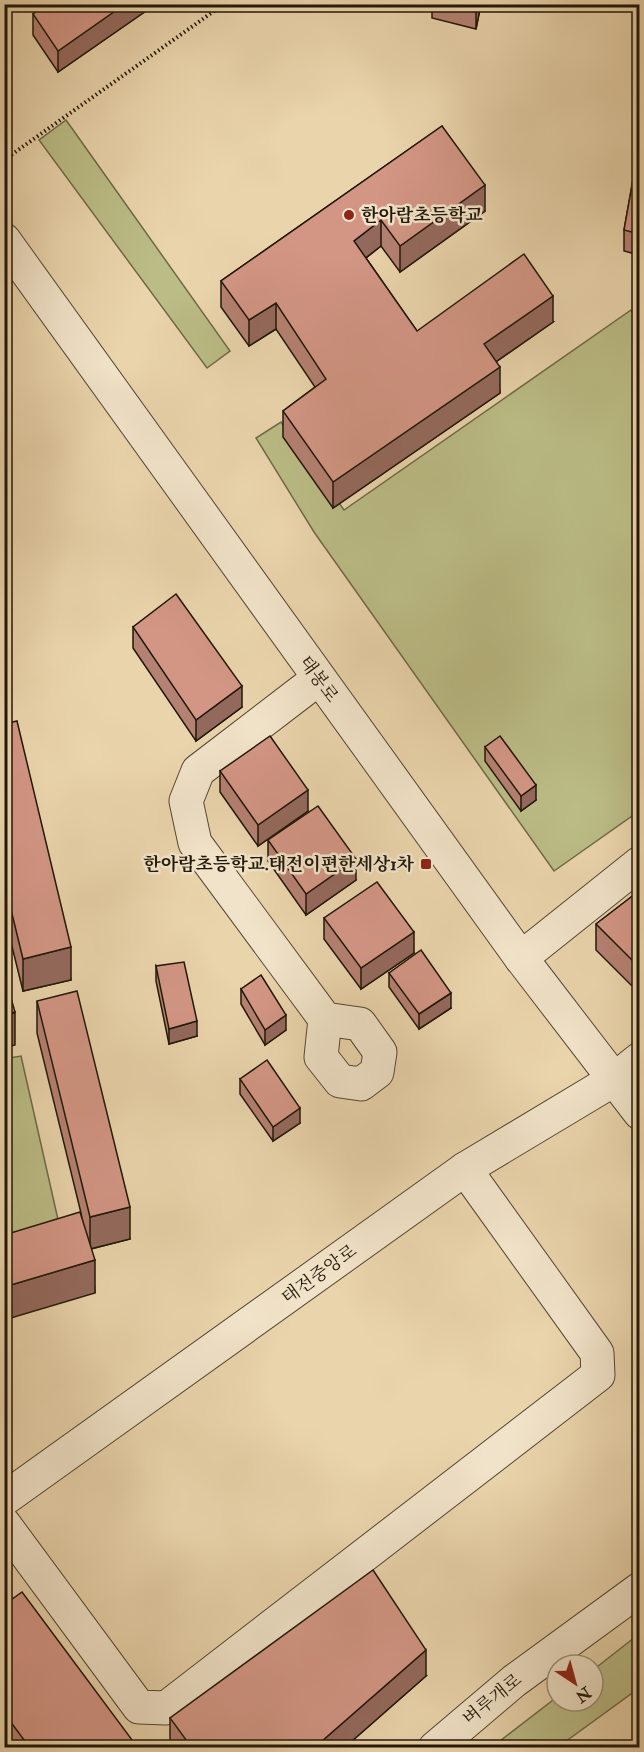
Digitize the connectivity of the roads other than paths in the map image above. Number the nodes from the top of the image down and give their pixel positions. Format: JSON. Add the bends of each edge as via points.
{"nodes":[{"id":1,"x":4,"y":240,"type":"edge"},
{"id":2,"x":318,"y":679,"type":"junction"},
{"id":3,"x":639,"y":863,"type":"edge"},
{"id":4,"x":521,"y":958,"type":"junction"},
{"id":5,"x":325,"y":1019,"type":"dead end"},
{"id":6,"x":627,"y":1069,"type":"edge"},
{"id":7,"x":639,"y":1113,"type":"edge"},
{"id":8,"x":465,"y":1169,"type":"junction"},
{"id":9,"x":4,"y":1499,"type":"edge"},
{"id":10,"x":4,"y":1524,"type":"edge"},
{"id":11,"x":639,"y":1589,"type":"edge"},
{"id":12,"x":435,"y":1748,"type":"edge"}],
"edges":[{"from":1,"to":2,"type":"street","name":"태봉로"},
{"from":2,"to":4,"type":"street","name":"태봉로"},
{"from":2,"to":5,"type":"street","via":[[198,771],[186,801],[195,843]]},
{"from":3,"to":4,"type":"street"},
{"from":4,"to":6,"type":"street","name":"태봉로"},
{"from":6,"to":7,"type":"street","name":"태봉로"},
{"from":6,"to":8,"type":"street","name":"태전중앙로"},
{"from":8,"to":9,"type":"street","name":"태전중앙로"},
{"from":8,"to":10,"type":"street","via":[[597,1353],[598,1375],[166,1708],[139,1707]]},
{"from":11,"to":12,"type":"street","name":"벼루개로","via":[[514,1681]]}]}
